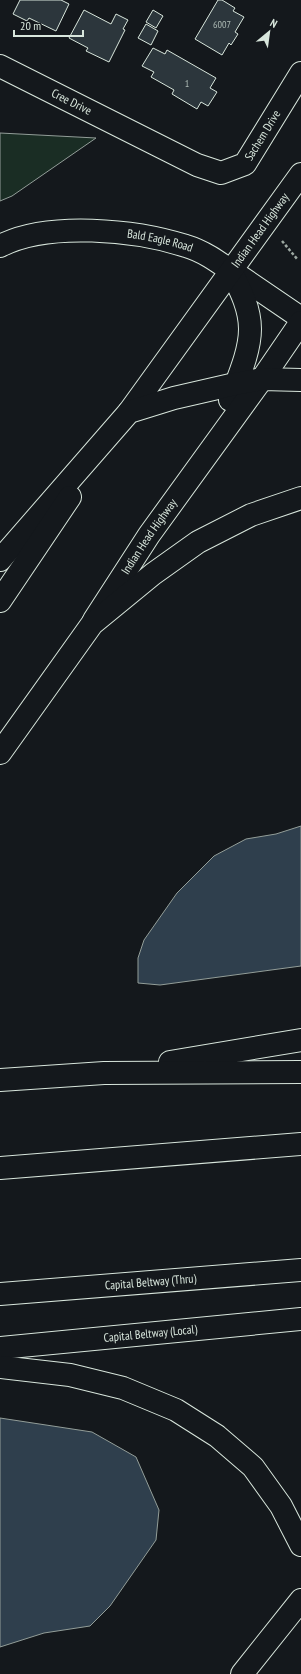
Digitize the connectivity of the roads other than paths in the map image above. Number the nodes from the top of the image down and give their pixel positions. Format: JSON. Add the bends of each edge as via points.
{"nodes":[{"id":1,"x":0,"y":66,"type":"edge"},
{"id":2,"x":301,"y":73,"type":"edge"},
{"id":3,"x":144,"y":138,"type":"joint"},
{"id":4,"x":301,"y":174,"type":"edge"},
{"id":5,"x":0,"y":246,"type":"edge"},
{"id":6,"x":231,"y":271,"type":"junction"},
{"id":7,"x":301,"y":318,"type":"edge"},
{"id":8,"x":301,"y":322,"type":"edge"},
{"id":9,"x":262,"y":379,"type":"junction"},
{"id":10,"x":301,"y":380,"type":"edge"},
{"id":11,"x":235,"y":384,"type":"junction"},
{"id":12,"x":129,"y":412,"type":"junction"},
{"id":13,"x":214,"y":446,"type":"junction"},
{"id":14,"x":301,"y":498,"type":"edge"},
{"id":15,"x":0,"y":560,"type":"edge"},
{"id":16,"x":0,"y":601,"type":"edge"},
{"id":17,"x":92,"y":624,"type":"junction"},
{"id":18,"x":0,"y":753,"type":"edge"},
{"id":19,"x":301,"y":1040,"type":"edge"},
{"id":20,"x":301,"y":1072,"type":"edge"},
{"id":21,"x":104,"y":1073,"type":"junction"},
{"id":22,"x":0,"y":1080,"type":"edge"},
{"id":23,"x":301,"y":1144,"type":"edge"},
{"id":24,"x":0,"y":1168,"type":"edge"},
{"id":25,"x":301,"y":1270,"type":"edge"},
{"id":26,"x":0,"y":1294,"type":"edge"},
{"id":27,"x":301,"y":1319,"type":"edge"},
{"id":28,"x":0,"y":1348,"type":"edge"},
{"id":29,"x":0,"y":1367,"type":"edge"},
{"id":30,"x":301,"y":1545,"type":"edge"},
{"id":31,"x":301,"y":1600,"type":"edge"},
{"id":32,"x":242,"y":1674,"type":"edge"}],
"edges":[{"from":1,"to":3,"type":"main road","name":"Cree Drive"},
{"from":2,"to":3,"type":"main road","name":"Sachem Drive","via":[[245,164],[221,173],[197,165]]},
{"from":4,"to":6,"type":"main road","name":"Indian Head Highway"},
{"from":5,"to":6,"type":"main road","name":"Bald Eagle Road","via":[[40,234],[91,230],[123,233],[186,246],[205,254]]},
{"from":6,"to":7,"type":"main road","name":"Bald Eagle Road"},
{"from":6,"to":11,"type":"main road","via":[[243,294],[250,328],[246,352]]},
{"from":6,"to":12,"type":"main road","name":"Indian Head Highway"},
{"from":8,"to":9,"type":"main road","name":"Indian Head Highway"},
{"from":9,"to":10,"type":"main road"},
{"from":9,"to":11,"type":"main road"},
{"from":9,"to":13,"type":"main road","name":"Indian Head Highway"},
{"from":11,"to":12,"type":"main road","via":[[174,398]]},
{"from":11,"to":13,"type":"main road"},
{"from":12,"to":15,"type":"main road"},
{"from":12,"to":16,"type":"main road","name":"Indian Head Highway"},
{"from":13,"to":17,"type":"main road","name":"Indian Head Highway","via":[[149,535]]},
{"from":14,"to":17,"type":"main road","via":[[251,515],[198,542],[153,574]]},
{"from":17,"to":18,"type":"main road","name":"Indian Head Highway"},
{"from":19,"to":21,"type":"main road"},
{"from":20,"to":21,"type":"main road"},
{"from":21,"to":22,"type":"main road"},
{"from":23,"to":24,"type":"main road"},
{"from":25,"to":26,"type":"main road","name":"Capital Beltway (Thru)"},
{"from":27,"to":28,"type":"main road","name":"Capital Beltway (Local)"},
{"from":29,"to":30,"type":"main road","via":[[70,1375],[123,1388],[176,1410],[217,1436],[253,1467],[281,1506]]},
{"from":31,"to":32,"type":"main road"}]}
